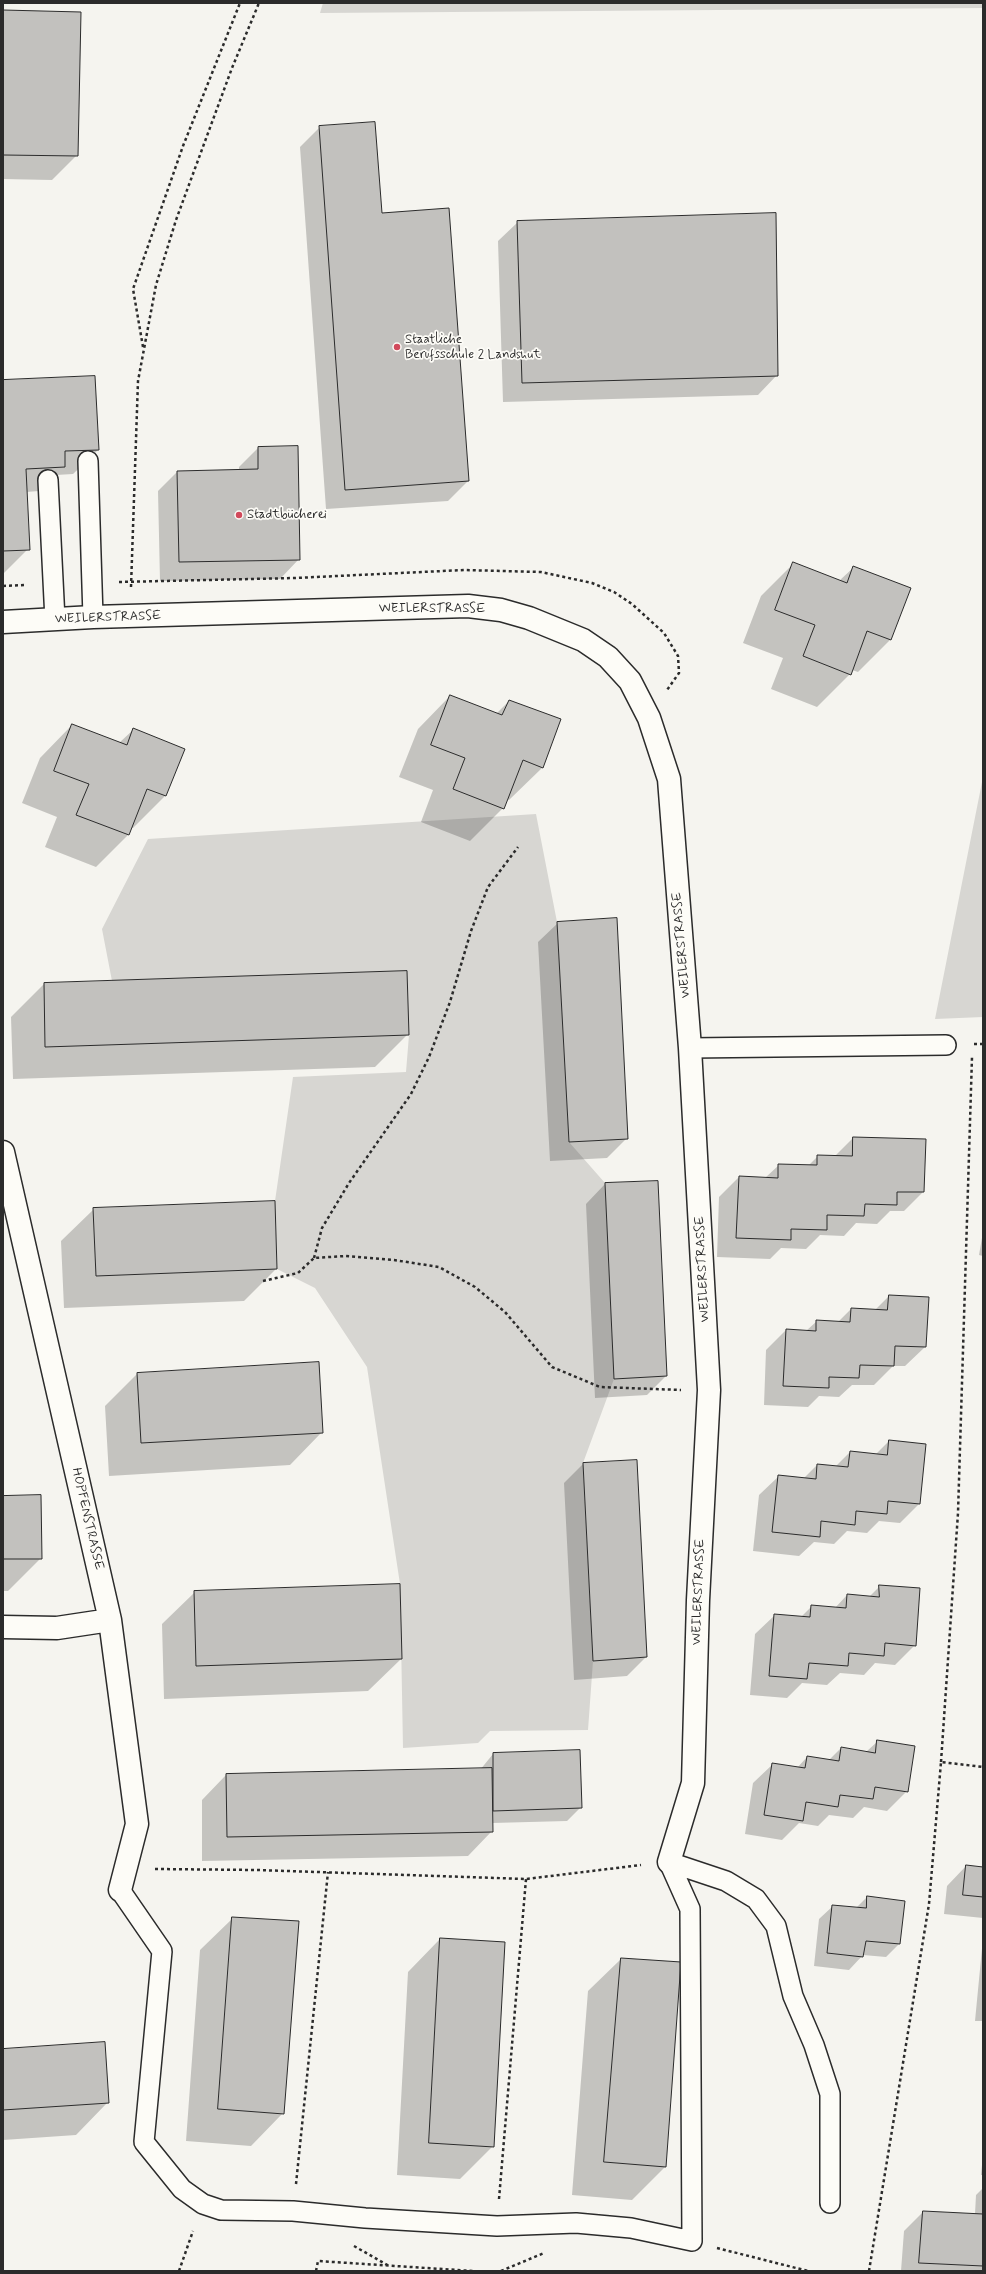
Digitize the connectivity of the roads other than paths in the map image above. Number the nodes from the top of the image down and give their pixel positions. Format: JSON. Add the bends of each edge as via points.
{"nodes":[{"id":1,"x":88,"y":461,"type":"dead end"},
{"id":2,"x":48,"y":480,"type":"dead end"},
{"id":3,"x":93,"y":617,"type":"junction"},
{"id":4,"x":55,"y":620,"type":"junction"},
{"id":5,"x":3,"y":622,"type":"edge"},
{"id":6,"x":946,"y":1045,"type":"dead end"},
{"id":7,"x":690,"y":1048,"type":"junction"},
{"id":8,"x":3,"y":1152,"type":"edge"},
{"id":9,"x":110,"y":1620,"type":"junction"},
{"id":10,"x":3,"y":1627,"type":"edge"},
{"id":11,"x":669,"y":1862,"type":"junction"},
{"id":12,"x":120,"y":1890,"type":"joint"},
{"id":13,"x":830,"y":2203,"type":"dead end"}],
"edges":[{"from":1,"to":3,"type":"lane"},
{"from":2,"to":4,"type":"lane"},
{"from":3,"to":4,"type":"street","name":"WEILERSTRASSE"},
{"from":3,"to":7,"type":"street","name":"WEILERSTRASSE","via":[[129,618],[468,606],[501,610],[536,621],[583,640],[608,657],[630,681],[649,718],[669,778]]},
{"from":4,"to":5,"type":"street","name":"WEILERSTRASSE"},
{"from":6,"to":7,"type":"lane"},
{"from":7,"to":11,"type":"street","name":"WEILERSTRASSE","via":[[709,1390],[698,1600],[693,1783]]},
{"from":8,"to":9,"type":"street","name":"HOPFENSTRASSE"},
{"from":9,"to":10,"type":"street","via":[[57,1628]]},
{"from":9,"to":12,"type":"street","name":"HOPFENSTRASSE","via":[[137,1824]]},
{"from":11,"to":12,"type":"lane","via":[[690,1909],[692,2241],[631,2228],[576,2223],[497,2226],[293,2211],[221,2210],[202,2204],[182,2189],[144,2142],[162,1951]]},
{"from":11,"to":13,"type":"lane","via":[[726,1881],[756,1899],[776,1926],[793,1996],[814,2045],[830,2094]]}]}
